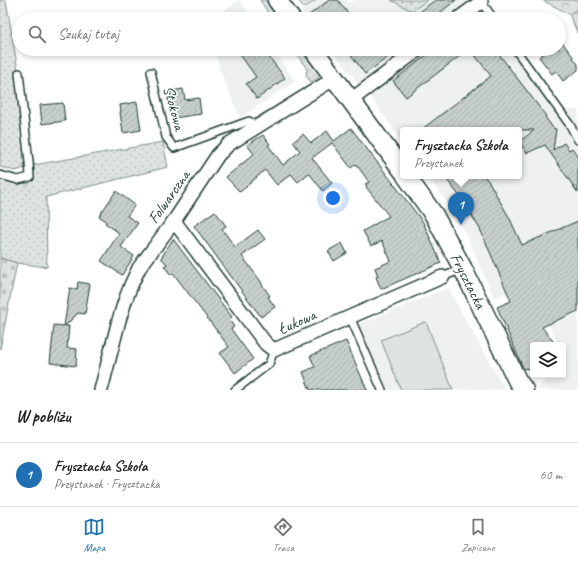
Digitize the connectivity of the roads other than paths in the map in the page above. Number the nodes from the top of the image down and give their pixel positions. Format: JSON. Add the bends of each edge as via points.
{"nodes":[{"id":1,"x":277,"y":0,"type":"edge"},
{"id":2,"x":481,"y":2,"type":"joint"},
{"id":3,"x":286,"y":12,"type":"edge"},
{"id":4,"x":467,"y":12,"type":"edge"},
{"id":5,"x":489,"y":12,"type":"edge"},
{"id":6,"x":318,"y":56,"type":"edge"},
{"id":7,"x":410,"y":56,"type":"edge"},
{"id":8,"x":520,"y":56,"type":"edge"},
{"id":9,"x":151,"y":72,"type":"dead end"},
{"id":10,"x":19,"y":73,"type":"dead end"},
{"id":11,"x":335,"y":78,"type":"junction"},
{"id":12,"x":351,"y":100,"type":"junction"},
{"id":13,"x":257,"y":127,"type":"junction"},
{"id":14,"x":578,"y":140,"type":"edge"},
{"id":15,"x":400,"y":167,"type":"edge"},
{"id":16,"x":0,"y":175,"type":"edge"},
{"id":17,"x":408,"y":179,"type":"edge"},
{"id":18,"x":174,"y":221,"type":"junction"},
{"id":19,"x":463,"y":269,"type":"junction"},
{"id":20,"x":442,"y":277,"type":"joint"},
{"id":21,"x":350,"y":317,"type":"junction"},
{"id":22,"x":274,"y":350,"type":"junction"},
{"id":23,"x":101,"y":390,"type":"edge"},
{"id":24,"x":235,"y":390,"type":"edge"},
{"id":25,"x":382,"y":390,"type":"edge"},
{"id":26,"x":524,"y":390,"type":"edge"}],
"edges":[{"from":1,"to":3,"type":"street"},
{"from":2,"to":4,"type":"street"},
{"from":2,"to":5,"type":"lane"},
{"from":6,"to":11,"type":"street"},
{"from":7,"to":12,"type":"street"},
{"from":8,"to":14,"type":"lane"},
{"from":9,"to":13,"type":"lane","name":"Stokowa","via":[[166,137],[174,148],[249,122]]},
{"from":10,"to":16,"type":"lane","via":[[30,177],[18,180]]},
{"from":11,"to":12,"type":"street"},
{"from":11,"to":13,"type":"street","name":"Folwarczna"},
{"from":12,"to":15,"type":"street"},
{"from":13,"to":18,"type":"street","name":"Folwarczna","via":[[229,144],[218,155]]},
{"from":17,"to":19,"type":"street","name":"Frysztacka","via":[[434,215]]},
{"from":18,"to":22,"type":"street","name":"Łukowa","via":[[266,344]]},
{"from":18,"to":23,"type":"street","name":"Folwarczna","via":[[139,268],[131,285]]},
{"from":19,"to":20,"type":"lane","name":"Łukowa"},
{"from":19,"to":26,"type":"street","name":"Frysztacka"},
{"from":20,"to":21,"type":"street","name":"Łukowa"},
{"from":21,"to":22,"type":"street","name":"Łukowa"},
{"from":21,"to":25,"type":"lane"},
{"from":22,"to":24,"type":"lane","via":[[269,364]]}]}
